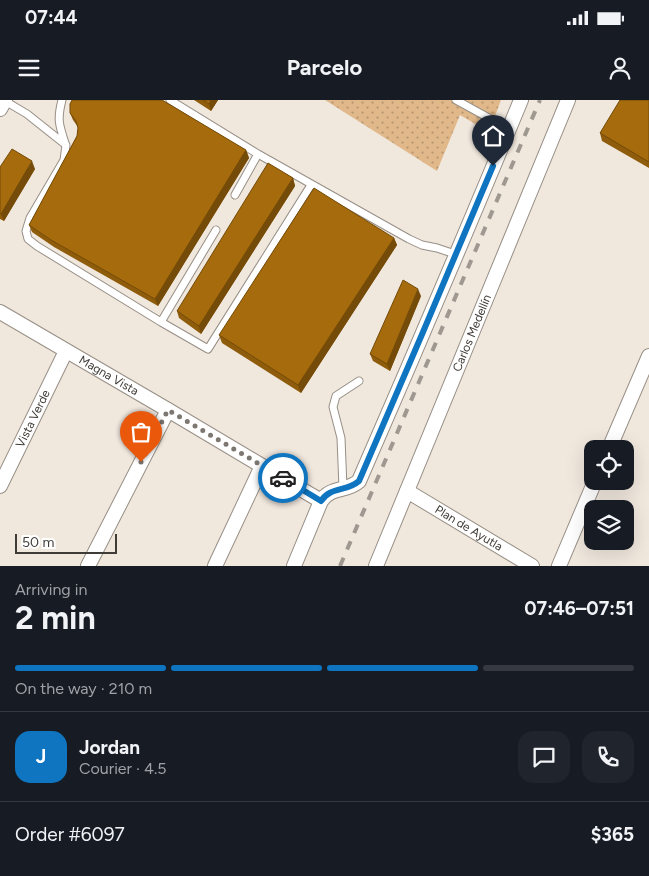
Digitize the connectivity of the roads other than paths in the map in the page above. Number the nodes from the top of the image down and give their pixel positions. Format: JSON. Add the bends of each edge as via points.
{"nodes":[{"id":1,"x":62,"y":100,"type":"edge"},
{"id":2,"x":170,"y":100,"type":"edge"},
{"id":3,"x":456,"y":100,"type":"edge"},
{"id":4,"x":521,"y":100,"type":"edge"},
{"id":5,"x":568,"y":100,"type":"edge"},
{"id":6,"x":3,"y":103,"type":"edge"},
{"id":7,"x":508,"y":131,"type":"junction"},
{"id":8,"x":66,"y":145,"type":"junction"},
{"id":9,"x":258,"y":154,"type":"junction"},
{"id":10,"x":311,"y":185,"type":"junction"},
{"id":11,"x":235,"y":195,"type":"dead end"},
{"id":12,"x":216,"y":230,"type":"dead end"},
{"id":13,"x":455,"y":254,"type":"junction"},
{"id":14,"x":0,"y":312,"type":"edge"},
{"id":15,"x":160,"y":322,"type":"junction"},
{"id":16,"x":66,"y":350,"type":"junction"},
{"id":17,"x":649,"y":356,"type":"edge"},
{"id":18,"x":359,"y":381,"type":"dead end"},
{"id":19,"x":168,"y":410,"type":"junction"},
{"id":20,"x":613,"y":440,"type":"edge"},
{"id":21,"x":262,"y":466,"type":"junction"},
{"id":22,"x":0,"y":486,"type":"edge"},
{"id":23,"x":343,"y":488,"type":"junction"},
{"id":24,"x":591,"y":490,"type":"edge"},
{"id":25,"x":407,"y":491,"type":"junction"},
{"id":26,"x":321,"y":501,"type":"junction"},
{"id":27,"x":88,"y":566,"type":"edge"},
{"id":28,"x":215,"y":566,"type":"edge"},
{"id":29,"x":294,"y":566,"type":"edge"},
{"id":30,"x":376,"y":566,"type":"edge"},
{"id":31,"x":532,"y":566,"type":"edge"},
{"id":32,"x":559,"y":566,"type":"edge"}],
"edges":[{"from":1,"to":8,"type":"lane","via":[[59,123]]},
{"from":2,"to":9,"type":"lane"},
{"from":3,"to":7,"type":"lane"},
{"from":4,"to":7,"type":"street"},
{"from":5,"to":25,"type":"street","name":"Carlos Medellín"},
{"from":6,"to":8,"type":"lane","via":[[27,114]]},
{"from":7,"to":13,"type":"street"},
{"from":8,"to":15,"type":"lane","via":[[64,160],[30,218],[26,231],[28,239]]},
{"from":9,"to":10,"type":"lane"},
{"from":9,"to":11,"type":"lane"},
{"from":10,"to":13,"type":"lane","via":[[417,243]]},
{"from":10,"to":15,"type":"lane","via":[[208,349]]},
{"from":12,"to":15,"type":"lane"},
{"from":13,"to":23,"type":"street","via":[[359,481]]},
{"from":14,"to":16,"type":"street","name":"Magna Vista"},
{"from":16,"to":19,"type":"street","name":"Magna Vista"},
{"from":16,"to":22,"type":"street","name":"Vista Verde"},
{"from":17,"to":20,"type":"street"},
{"from":18,"to":23,"type":"lane","via":[[336,396],[333,406],[341,438]]},
{"from":19,"to":21,"type":"street","name":"Magna Vista"},
{"from":19,"to":27,"type":"street"},
{"from":21,"to":26,"type":"street","name":"Magna Vista"},
{"from":21,"to":28,"type":"street"},
{"from":23,"to":26,"type":"street","via":[[328,492]]},
{"from":24,"to":32,"type":"street"},
{"from":25,"to":30,"type":"street","name":"Carlos Medellín"},
{"from":25,"to":31,"type":"street","name":"Plan de Ayutla"},
{"from":26,"to":29,"type":"street"}]}
